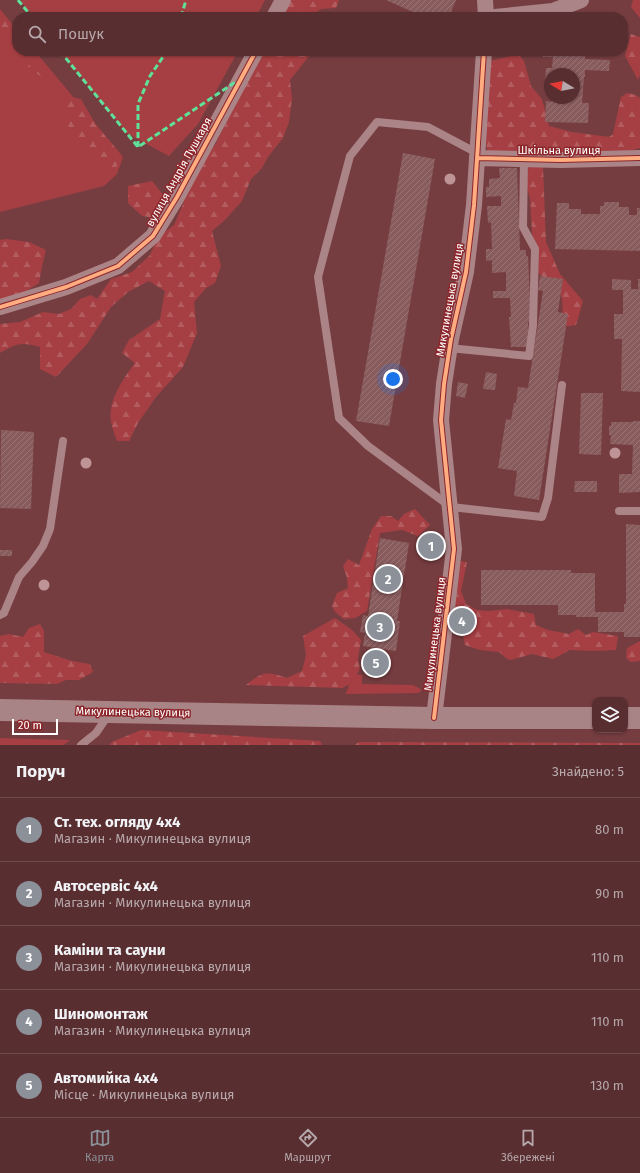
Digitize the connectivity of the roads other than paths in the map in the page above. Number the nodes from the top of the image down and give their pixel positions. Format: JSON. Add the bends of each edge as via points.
{"nodes":[{"id":1,"x":283,"y":0,"type":"edge"},
{"id":2,"x":485,"y":0,"type":"edge"},
{"id":3,"x":581,"y":0,"type":"edge"},
{"id":4,"x":277,"y":12,"type":"edge"},
{"id":5,"x":486,"y":12,"type":"edge"},
{"id":6,"x":543,"y":12,"type":"edge"},
{"id":7,"x":253,"y":56,"type":"edge"},
{"id":8,"x":484,"y":56,"type":"edge"},
{"id":9,"x":477,"y":155,"type":"junction"},
{"id":10,"x":640,"y":158,"type":"edge"},
{"id":11,"x":524,"y":159,"type":"junction"},
{"id":12,"x":0,"y":307,"type":"edge"},
{"id":13,"x":450,"y":348,"type":"junction"},
{"id":14,"x":562,"y":385,"type":"dead end"},
{"id":15,"x":63,"y":441,"type":"dead end"},
{"id":16,"x":451,"y":507,"type":"junction"},
{"id":17,"x":620,"y":510,"type":"dead end"},
{"id":18,"x":640,"y":511,"type":"edge"},
{"id":19,"x":0,"y":616,"type":"edge"},
{"id":20,"x":0,"y":710,"type":"edge"},
{"id":21,"x":111,"y":711,"type":"junction"},
{"id":22,"x":434,"y":718,"type":"junction"},
{"id":23,"x":592,"y":718,"type":"edge"},
{"id":24,"x":628,"y":718,"type":"edge"},
{"id":25,"x":640,"y":718,"type":"edge"},
{"id":26,"x":82,"y":745,"type":"edge"}],
"edges":[{"from":1,"to":4,"type":"street"},
{"from":2,"to":5,"type":"street"},
{"from":3,"to":6,"type":"street"},
{"from":7,"to":12,"type":"street","name":"вулиця Андрія Пушкаря","via":[[178,197],[153,236],[118,266],[66,287]]},
{"from":8,"to":9,"type":"street","name":"Микулинецька вулиця"},
{"from":9,"to":11,"type":"street","name":"Шкільна вулиця"},
{"from":9,"to":13,"type":"street","name":"Микулинецька вулиця","via":[[466,272]]},
{"from":9,"to":16,"type":"lane","via":[[428,127],[377,122],[350,156],[318,277],[339,418],[368,446]]},
{"from":10,"to":11,"type":"street","name":"Шкільна вулиця"},
{"from":11,"to":13,"type":"lane","via":[[524,227],[535,249],[533,325],[529,356]]},
{"from":13,"to":16,"type":"street","name":"Микулинецька вулиця","via":[[441,420]]},
{"from":14,"to":16,"type":"lane","via":[[548,498],[542,517]]},
{"from":15,"to":19,"type":"lane","via":[[50,528],[43,546],[19,577],[4,613]]},
{"from":16,"to":22,"type":"street","name":"Микулинецька вулиця","via":[[454,550]]},
{"from":17,"to":18,"type":"lane"},
{"from":20,"to":21,"type":"highway","name":"Микулинецька вулиця"},
{"from":21,"to":22,"type":"highway","name":"Микулинецька вулиця"},
{"from":21,"to":26,"type":"lane","via":[[96,733]]},
{"from":22,"to":23,"type":"highway","name":"Микулинецька вулиця"},
{"from":24,"to":25,"type":"highway"}]}
